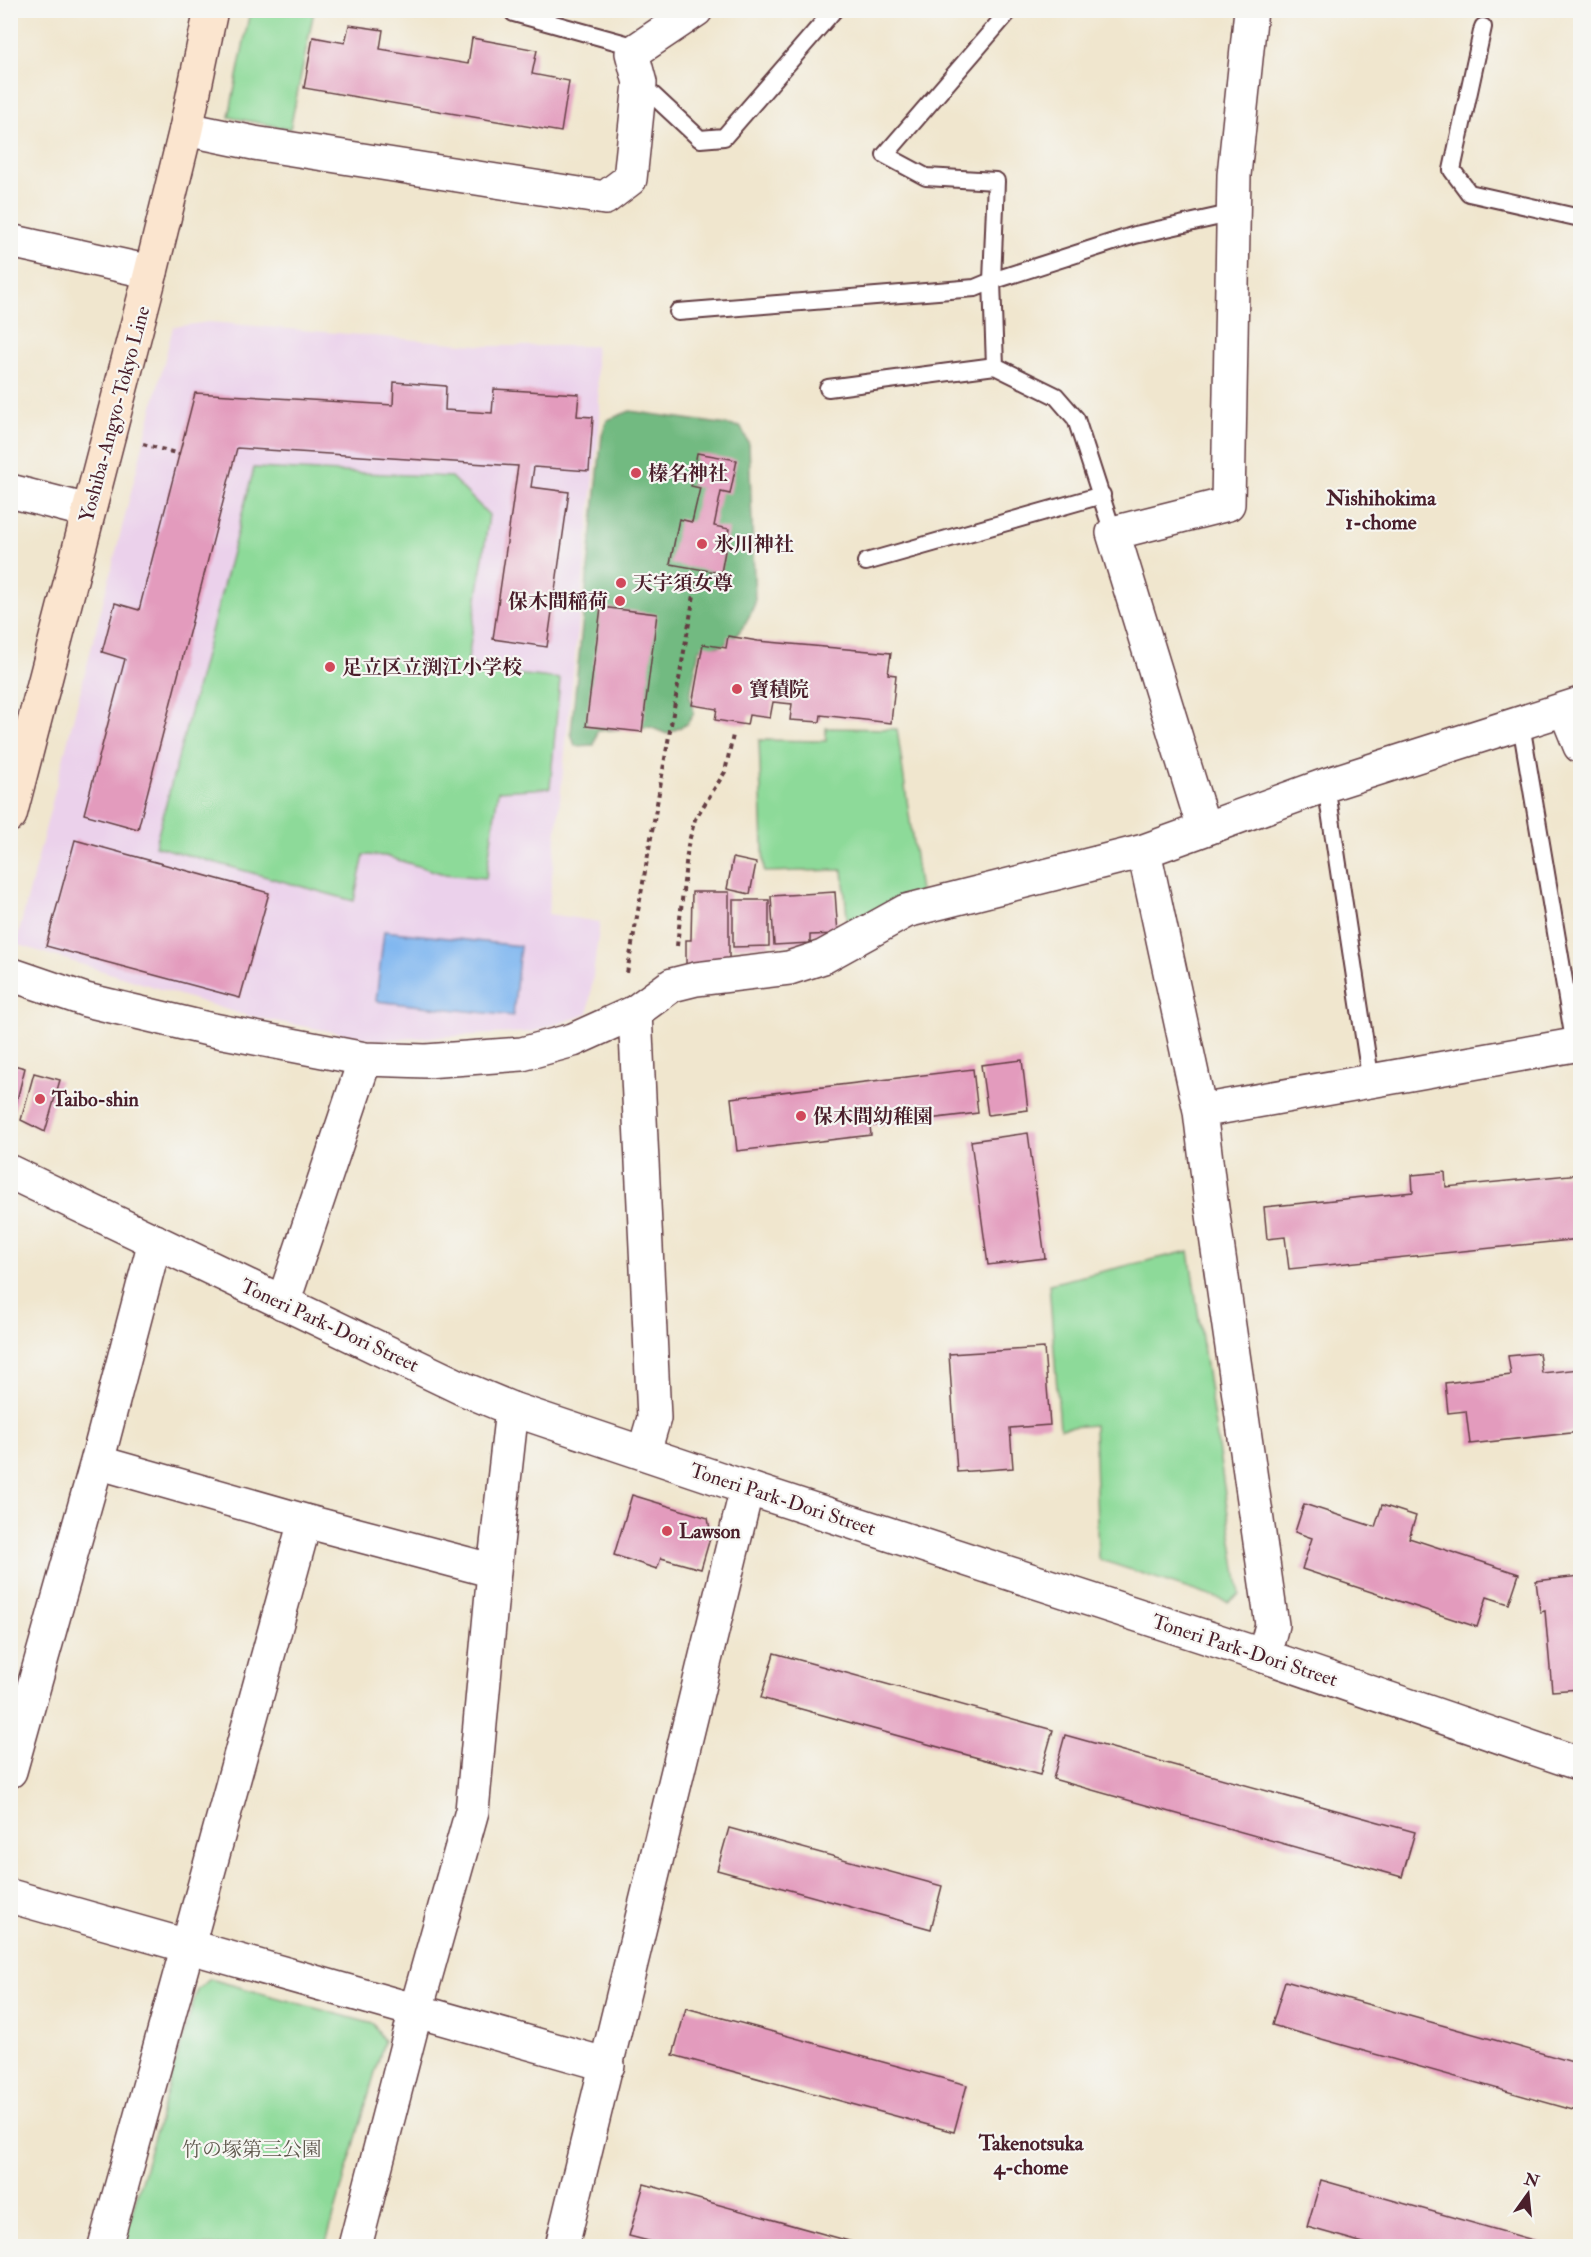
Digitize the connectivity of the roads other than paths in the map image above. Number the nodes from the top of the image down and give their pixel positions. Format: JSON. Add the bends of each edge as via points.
{"nodes":[{"id":1,"x":211,"y":10,"type":"edge"},
{"id":2,"x":513,"y":10,"type":"edge"},
{"id":3,"x":696,"y":10,"type":"edge"},
{"id":4,"x":834,"y":10,"type":"edge"},
{"id":5,"x":1010,"y":10,"type":"edge"},
{"id":6,"x":1251,"y":10,"type":"edge"},
{"id":7,"x":1483,"y":27,"type":"dead end"},
{"id":8,"x":636,"y":68,"type":"junction"},
{"id":9,"x":186,"y":129,"type":"junction"},
{"id":10,"x":1234,"y":213,"type":"junction"},
{"id":11,"x":1581,"y":218,"type":"edge"},
{"id":12,"x":10,"y":242,"type":"edge"},
{"id":13,"x":151,"y":272,"type":"junction"},
{"id":14,"x":992,"y":281,"type":"junction"},
{"id":15,"x":678,"y":312,"type":"dead end"},
{"id":16,"x":995,"y":366,"type":"junction"},
{"id":17,"x":828,"y":388,"type":"dead end"},
{"id":18,"x":10,"y":491,"type":"edge"},
{"id":19,"x":1102,"y":495,"type":"junction"},
{"id":20,"x":88,"y":511,"type":"junction"},
{"id":21,"x":1113,"y":533,"type":"junction"},
{"id":22,"x":866,"y":562,"type":"dead end"},
{"id":23,"x":1573,"y":706,"type":"edge"},
{"id":24,"x":1521,"y":724,"type":"junction"},
{"id":25,"x":1581,"y":746,"type":"edge"},
{"id":26,"x":16,"y":772,"type":"edge"},
{"id":27,"x":1326,"y":785,"type":"junction"},
{"id":28,"x":10,"y":815,"type":"edge"},
{"id":29,"x":1204,"y":828,"type":"junction"},
{"id":30,"x":1144,"y":851,"type":"junction"},
{"id":31,"x":10,"y":974,"type":"edge"},
{"id":32,"x":627,"y":1016,"type":"junction"},
{"id":33,"x":1578,"y":1045,"type":"edge"},
{"id":34,"x":365,"y":1059,"type":"junction"},
{"id":35,"x":1371,"y":1083,"type":"junction"},
{"id":36,"x":1200,"y":1111,"type":"junction"},
{"id":37,"x":10,"y":1172,"type":"edge"},
{"id":38,"x":155,"y":1241,"type":"junction"},
{"id":39,"x":283,"y":1303,"type":"junction"},
{"id":40,"x":512,"y":1409,"type":"junction"},
{"id":41,"x":644,"y":1452,"type":"junction"},
{"id":42,"x":97,"y":1462,"type":"junction"},
{"id":43,"x":747,"y":1488,"type":"junction"},
{"id":44,"x":304,"y":1521,"type":"junction"},
{"id":45,"x":494,"y":1571,"type":"junction"},
{"id":46,"x":1264,"y":1656,"type":"junction"},
{"id":47,"x":1581,"y":1764,"type":"edge"},
{"id":48,"x":10,"y":1771,"type":"edge"},
{"id":49,"x":10,"y":1896,"type":"edge"},
{"id":50,"x":189,"y":1947,"type":"junction"},
{"id":51,"x":416,"y":2010,"type":"junction"},
{"id":52,"x":608,"y":2065,"type":"junction"},
{"id":53,"x":105,"y":2247,"type":"edge"},
{"id":54,"x":354,"y":2247,"type":"edge"},
{"id":55,"x":562,"y":2247,"type":"edge"}],
"edges":[{"from":1,"to":9,"type":"main road","name":"Yoshiba-Angyo-Tokyo Line"},
{"from":2,"to":8,"type":"lane","via":[[626,44]]},
{"from":3,"to":8,"type":"street"},
{"from":4,"to":8,"type":"lane","via":[[724,137],[700,139]]},
{"from":5,"to":14,"type":"lane","via":[[885,155],[926,177],[996,181]]},
{"from":6,"to":10,"type":"street","via":[[1234,174]]},
{"from":7,"to":11,"type":"lane","via":[[1452,170],[1469,193]]},
{"from":8,"to":9,"type":"street","via":[[630,178],[605,198]]},
{"from":9,"to":13,"type":"main road","name":"Yoshiba-Angyo-Tokyo Line"},
{"from":10,"to":14,"type":"lane","via":[[1135,235]]},
{"from":10,"to":21,"type":"street","via":[[1228,504]]},
{"from":12,"to":13,"type":"street"},
{"from":13,"to":20,"type":"main road","name":"Yoshiba-Angyo-Tokyo Line"},
{"from":14,"to":15,"type":"lane","via":[[975,288]]},
{"from":14,"to":16,"type":"lane"},
{"from":16,"to":17,"type":"lane"},
{"from":16,"to":19,"type":"lane","via":[[1056,396],[1076,419]]},
{"from":18,"to":20,"type":"street"},
{"from":19,"to":21,"type":"lane"},
{"from":19,"to":22,"type":"lane"},
{"from":20,"to":26,"type":"main road","name":"Yoshiba-Angyo-Tokyo Line"},
{"from":21,"to":29,"type":"street"},
{"from":23,"to":24,"type":"street"},
{"from":23,"to":25,"type":"street"},
{"from":24,"to":27,"type":"street"},
{"from":24,"to":33,"type":"lane"},
{"from":26,"to":28,"type":"main road","name":"Yoshiba-Angyo-Tokyo Line"},
{"from":27,"to":29,"type":"street"},
{"from":27,"to":35,"type":"lane"},
{"from":29,"to":30,"type":"street"},
{"from":30,"to":32,"type":"street","via":[[906,911],[823,957],[789,968],[672,985]]},
{"from":30,"to":36,"type":"street"},
{"from":31,"to":34,"type":"street","via":[[97,1003]]},
{"from":32,"to":34,"type":"street","via":[[573,1040],[522,1054],[426,1061]]},
{"from":32,"to":41,"type":"street","via":[[654,1418]]},
{"from":33,"to":35,"type":"street"},
{"from":34,"to":39,"type":"street"},
{"from":35,"to":36,"type":"street"},
{"from":36,"to":46,"type":"street","via":[[1272,1626]]},
{"from":37,"to":38,"type":"street","name":"Toneri Park-Dori Street"},
{"from":38,"to":39,"type":"street","name":"Toneri Park-Dori Street"},
{"from":38,"to":42,"type":"street"},
{"from":39,"to":40,"type":"street","name":"Toneri Park-Dori Street"},
{"from":40,"to":41,"type":"street","name":"Toneri Park-Dori Street"},
{"from":40,"to":45,"type":"street"},
{"from":41,"to":43,"type":"street","name":"Toneri Park-Dori Street"},
{"from":42,"to":44,"type":"street"},
{"from":42,"to":48,"type":"street"},
{"from":43,"to":46,"type":"street","name":"Toneri Park-Dori Street"},
{"from":43,"to":52,"type":"street"},
{"from":44,"to":45,"type":"street"},
{"from":44,"to":50,"type":"street"},
{"from":45,"to":51,"type":"street","via":[[472,1811]]},
{"from":46,"to":47,"type":"street","name":"Toneri Park-Dori Street"},
{"from":49,"to":50,"type":"street"},
{"from":50,"to":51,"type":"street"},
{"from":50,"to":53,"type":"street"},
{"from":51,"to":52,"type":"street"},
{"from":51,"to":54,"type":"street"},
{"from":52,"to":55,"type":"street"}]}
